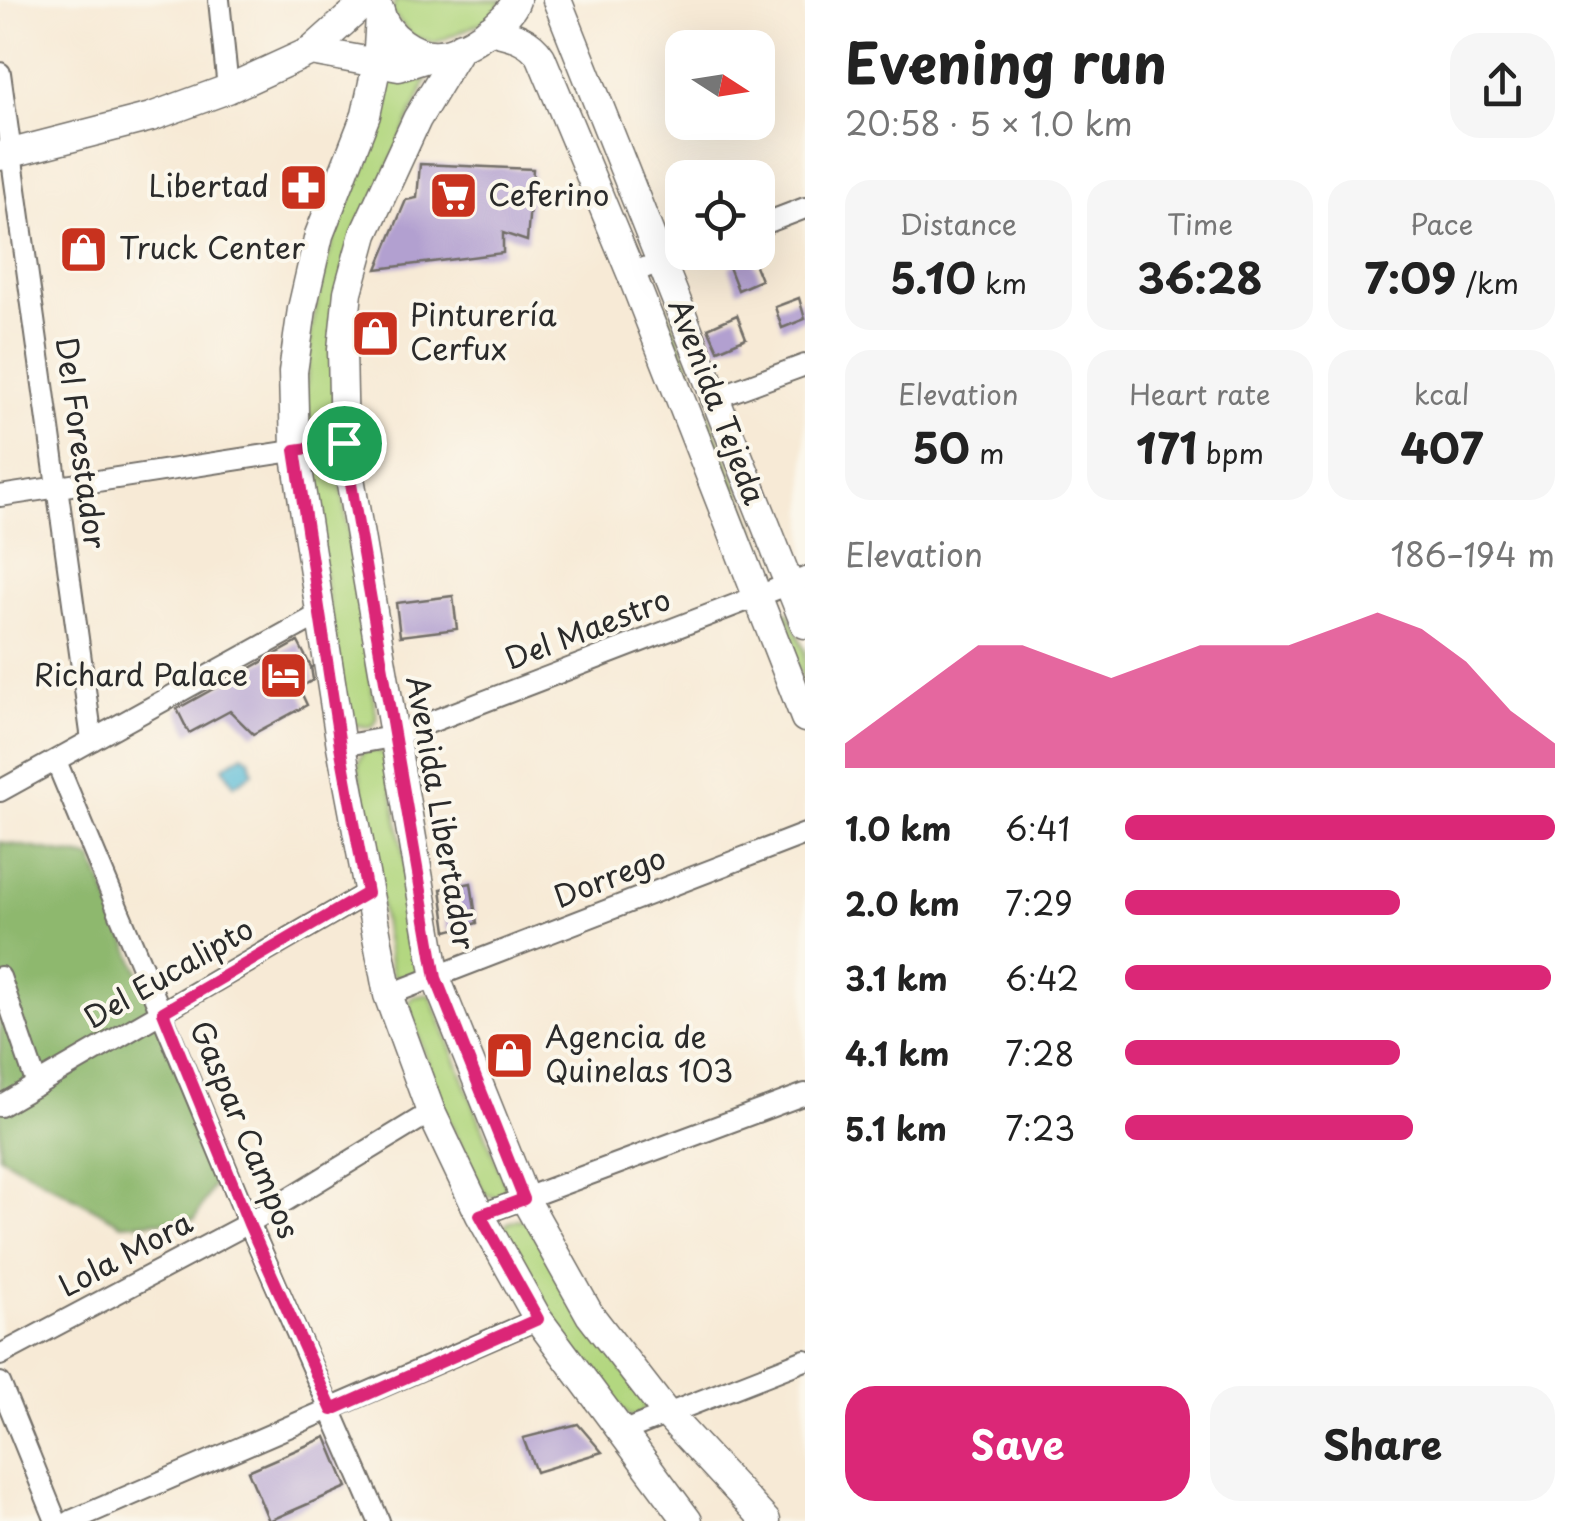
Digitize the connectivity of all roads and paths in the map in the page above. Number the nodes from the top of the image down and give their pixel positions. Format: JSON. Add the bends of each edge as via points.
{"nodes":[{"id":1,"x":219,"y":0,"type":"edge"},
{"id":2,"x":557,"y":0,"type":"edge"},
{"id":3,"x":516,"y":1,"type":"edge"},
{"id":4,"x":376,"y":5,"type":"edge"},
{"id":5,"x":489,"y":30,"type":"junction"},
{"id":6,"x":450,"y":50,"type":"junction"},
{"id":7,"x":310,"y":52,"type":"junction"},
{"id":8,"x":377,"y":64,"type":"junction"},
{"id":9,"x":0,"y":73,"type":"edge"},
{"id":10,"x":228,"y":89,"type":"junction"},
{"id":11,"x":5,"y":155,"type":"edge"},
{"id":12,"x":805,"y":208,"type":"edge"},
{"id":13,"x":775,"y":219,"type":"edge"},
{"id":14,"x":665,"y":237,"type":"edge"},
{"id":15,"x":665,"y":261,"type":"edge"},
{"id":16,"x":678,"y":270,"type":"edge"},
{"id":17,"x":631,"y":274,"type":"junction"},
{"id":18,"x":805,"y":365,"type":"edge"},
{"id":19,"x":715,"y":398,"type":"junction"},
{"id":20,"x":344,"y":443,"type":"junction"},
{"id":21,"x":295,"y":450,"type":"junction"},
{"id":22,"x":56,"y":488,"type":"junction"},
{"id":23,"x":0,"y":496,"type":"edge"},
{"id":24,"x":797,"y":581,"type":"edge"},
{"id":25,"x":756,"y":597,"type":"junction"},
{"id":26,"x":322,"y":613,"type":"junction"},
{"id":27,"x":805,"y":624,"type":"edge"},
{"id":28,"x":805,"y":718,"type":"edge"},
{"id":29,"x":392,"y":737,"type":"junction"},
{"id":30,"x":92,"y":740,"type":"junction"},
{"id":31,"x":340,"y":746,"type":"junction"},
{"id":32,"x":56,"y":761,"type":"junction"},
{"id":33,"x":0,"y":791,"type":"edge"},
{"id":34,"x":805,"y":834,"type":"edge"},
{"id":35,"x":367,"y":893,"type":"junction"},
{"id":36,"x":0,"y":977,"type":"edge"},
{"id":37,"x":436,"y":978,"type":"junction"},
{"id":38,"x":388,"y":995,"type":"junction"},
{"id":39,"x":163,"y":1012,"type":"junction"},
{"id":40,"x":37,"y":1085,"type":"junction"},
{"id":41,"x":805,"y":1094,"type":"edge"},
{"id":42,"x":0,"y":1106,"type":"edge"},
{"id":43,"x":431,"y":1112,"type":"junction"},
{"id":44,"x":524,"y":1199,"type":"junction"},
{"id":45,"x":480,"y":1215,"type":"junction"},
{"id":46,"x":249,"y":1224,"type":"junction"},
{"id":47,"x":538,"y":1319,"type":"junction"},
{"id":48,"x":0,"y":1355,"type":"edge"},
{"id":49,"x":805,"y":1360,"type":"edge"},
{"id":50,"x":0,"y":1382,"type":"edge"},
{"id":51,"x":332,"y":1410,"type":"junction"},
{"id":52,"x":666,"y":1413,"type":"junction"},
{"id":53,"x":624,"y":1430,"type":"junction"},
{"id":54,"x":680,"y":1519,"type":"edge"},
{"id":55,"x":56,"y":1521,"type":"edge"},
{"id":56,"x":72,"y":1521,"type":"edge"},
{"id":57,"x":379,"y":1521,"type":"edge"},
{"id":58,"x":766,"y":1521,"type":"edge"}],
"edges":[{"from":1,"to":10,"type":"street"},
{"from":2,"to":14,"type":"main road","name":"Avenida Tejeda"},
{"from":3,"to":5,"type":"main road"},
{"from":4,"to":6,"type":"main road","via":[[399,41],[415,50]]},
{"from":4,"to":7,"type":"main road"},
{"from":4,"to":8,"type":"main road"},
{"from":5,"to":6,"type":"main road"},
{"from":5,"to":17,"type":"main road","name":"Avenida Tejeda","via":[[536,48]]},
{"from":6,"to":8,"type":"main road","via":[[399,67]]},
{"from":6,"to":20,"type":"main road","name":"Avenida Libertador","via":[[364,234],[348,292]]},
{"from":7,"to":8,"type":"main road"},
{"from":7,"to":10,"type":"main road"},
{"from":8,"to":21,"type":"main road","via":[[366,115],[319,234],[302,310],[293,372]]},
{"from":9,"to":11,"type":"street","name":"Del Forestador"},
{"from":10,"to":11,"type":"main road"},
{"from":11,"to":22,"type":"street","name":"Del Forestador"},
{"from":12,"to":13,"type":"street"},
{"from":15,"to":17,"type":"street"},
{"from":16,"to":19,"type":"main road","name":"Avenida Tejeda"},
{"from":17,"to":25,"type":"main road","name":"Avenida Tejeda"},
{"from":18,"to":19,"type":"street"},
{"from":19,"to":24,"type":"main road","name":"Avenida Tejeda"},
{"from":20,"to":21,"type":"street"},
{"from":20,"to":29,"type":"main road","name":"Avenida Libertador"},
{"from":21,"to":22,"type":"street"},
{"from":21,"to":26,"type":"main road"},
{"from":22,"to":23,"type":"street"},
{"from":22,"to":30,"type":"street","name":"Del Forestador"},
{"from":24,"to":25,"type":"street","name":"Del Maestro"},
{"from":24,"to":27,"type":"main road","name":"Avenida Tejeda"},
{"from":25,"to":28,"type":"main road","name":"Avenida Tejeda"},
{"from":25,"to":29,"type":"street","name":"Del Maestro"},
{"from":26,"to":30,"type":"street"},
{"from":26,"to":31,"type":"main road"},
{"from":29,"to":31,"type":"street","name":"Del Maestro"},
{"from":29,"to":37,"type":"main road","name":"Avenida Libertador"},
{"from":30,"to":32,"type":"street"},
{"from":31,"to":35,"type":"main road"},
{"from":32,"to":33,"type":"street"},
{"from":32,"to":39,"type":"street","name":"Gaspar Campos"},
{"from":34,"to":37,"type":"street","name":"Dorrego"},
{"from":35,"to":38,"type":"main road"},
{"from":35,"to":39,"type":"street","name":"Del Eucalipto"},
{"from":36,"to":40,"type":"street"},
{"from":37,"to":38,"type":"street","name":"Dorrego"},
{"from":37,"to":44,"type":"main road","name":"Avenida Libertador"},
{"from":38,"to":43,"type":"main road"},
{"from":39,"to":40,"type":"street","name":"Del Eucalipto"},
{"from":39,"to":46,"type":"street","name":"Gaspar Campos"},
{"from":40,"to":42,"type":"street","name":"Del Eucalipto"},
{"from":41,"to":44,"type":"street"},
{"from":43,"to":45,"type":"main road"},
{"from":43,"to":46,"type":"street","name":"Lola Mora"},
{"from":44,"to":45,"type":"street"},
{"from":44,"to":52,"type":"main road","name":"Avenida Libertador","via":[[590,1315]]},
{"from":45,"to":47,"type":"main road"},
{"from":46,"to":48,"type":"street","name":"Lola Mora"},
{"from":46,"to":51,"type":"street","name":"Gaspar Campos"},
{"from":47,"to":51,"type":"street"},
{"from":47,"to":53,"type":"main road"},
{"from":49,"to":52,"type":"street"},
{"from":50,"to":55,"type":"street"},
{"from":51,"to":56,"type":"street"},
{"from":51,"to":57,"type":"street","name":"Gaspar Campos"},
{"from":52,"to":53,"type":"street"},
{"from":52,"to":58,"type":"main road","name":"Avenida Libertador"},
{"from":53,"to":54,"type":"main road"}]}
